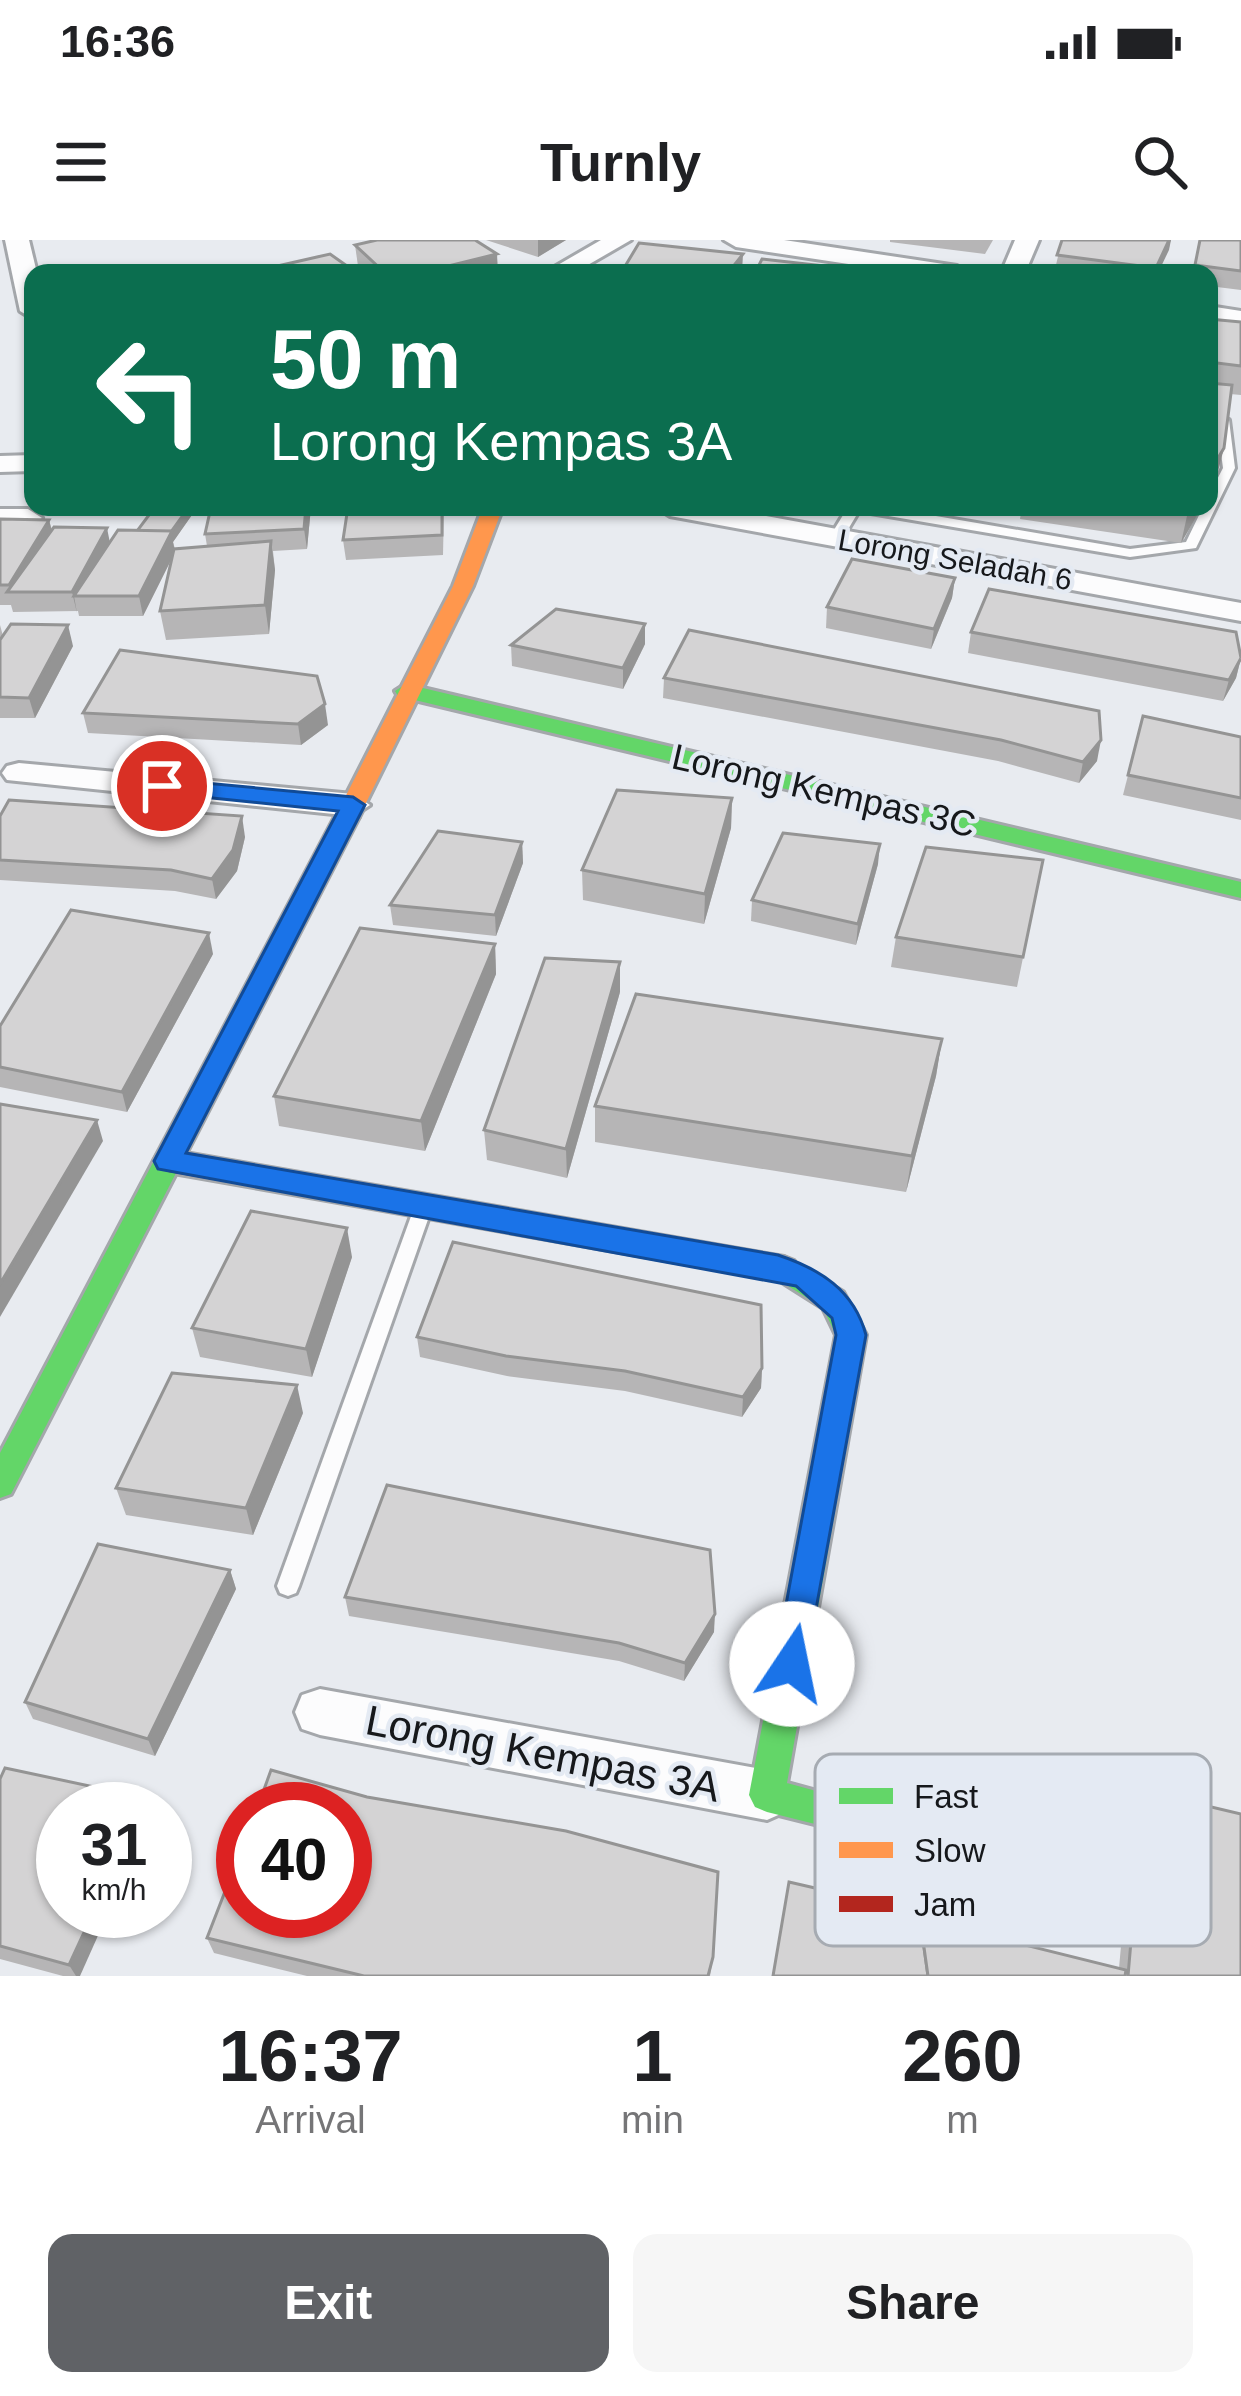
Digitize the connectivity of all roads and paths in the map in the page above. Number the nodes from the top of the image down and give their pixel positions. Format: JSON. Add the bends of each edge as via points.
{"nodes":[{"id":1,"x":17,"y":240,"type":"edge"},
{"id":2,"x":619,"y":240,"type":"edge"},
{"id":3,"x":736,"y":240,"type":"edge"},
{"id":4,"x":573,"y":264,"type":"edge"},
{"id":5,"x":897,"y":264,"type":"edge"},
{"id":6,"x":24,"y":271,"type":"edge"},
{"id":7,"x":1218,"y":419,"type":"edge"},
{"id":8,"x":1218,"y":490,"type":"edge"},
{"id":9,"x":490,"y":516,"type":"edge"},
{"id":10,"x":718,"y":516,"type":"edge"},
{"id":11,"x":852,"y":516,"type":"edge"},
{"id":12,"x":911,"y":516,"type":"edge"},
{"id":13,"x":1205,"y":516,"type":"edge"},
{"id":14,"x":836,"y":538,"type":"junction"},
{"id":15,"x":1241,"y":612,"type":"edge"},
{"id":16,"x":406,"y":691,"type":"junction"},
{"id":17,"x":19,"y":772,"type":"dead end"},
{"id":18,"x":353,"y":805,"type":"junction"},
{"id":19,"x":1241,"y":890,"type":"edge"},
{"id":20,"x":168,"y":1161,"type":"junction"},
{"id":21,"x":425,"y":1204,"type":"junction"},
{"id":22,"x":0,"y":1484,"type":"edge"},
{"id":23,"x":287,"y":1586,"type":"dead end"},
{"id":24,"x":320,"y":1712,"type":"dead end"},
{"id":25,"x":767,"y":1795,"type":"junction"},
{"id":26,"x":815,"y":1807,"type":"edge"}],
"edges":[{"from":1,"to":6,"type":"street"},
{"from":2,"to":4,"type":"street"},
{"from":3,"to":5,"type":"street"},
{"from":7,"to":8,"type":"lane","via":[[1229,468]]},
{"from":9,"to":16,"type":"street","via":[[463,586]]},
{"from":10,"to":14,"type":"street","name":"Lorong Seladah 6"},
{"from":11,"to":14,"type":"lane"},
{"from":12,"to":13,"type":"lane","via":[[1130,553],[1191,545]]},
{"from":14,"to":15,"type":"street","name":"Lorong Seladah 6"},
{"from":16,"to":18,"type":"street"},
{"from":16,"to":19,"type":"street","name":"Lorong Kempas 3C"},
{"from":17,"to":18,"type":"street"},
{"from":18,"to":20,"type":"street"},
{"from":20,"to":21,"type":"street","name":"Lorong Kempas 3A"},
{"from":20,"to":22,"type":"street"},
{"from":21,"to":23,"type":"lane"},
{"from":21,"to":25,"type":"street","name":"Lorong Kempas 3A","via":[[778,1267],[806,1278],[845,1312],[851,1335],[834,1444]]},
{"from":24,"to":25,"type":"street","name":"Lorong Kempas 3A"},
{"from":25,"to":26,"type":"street","name":"Lorong Kempas 3A"}]}
